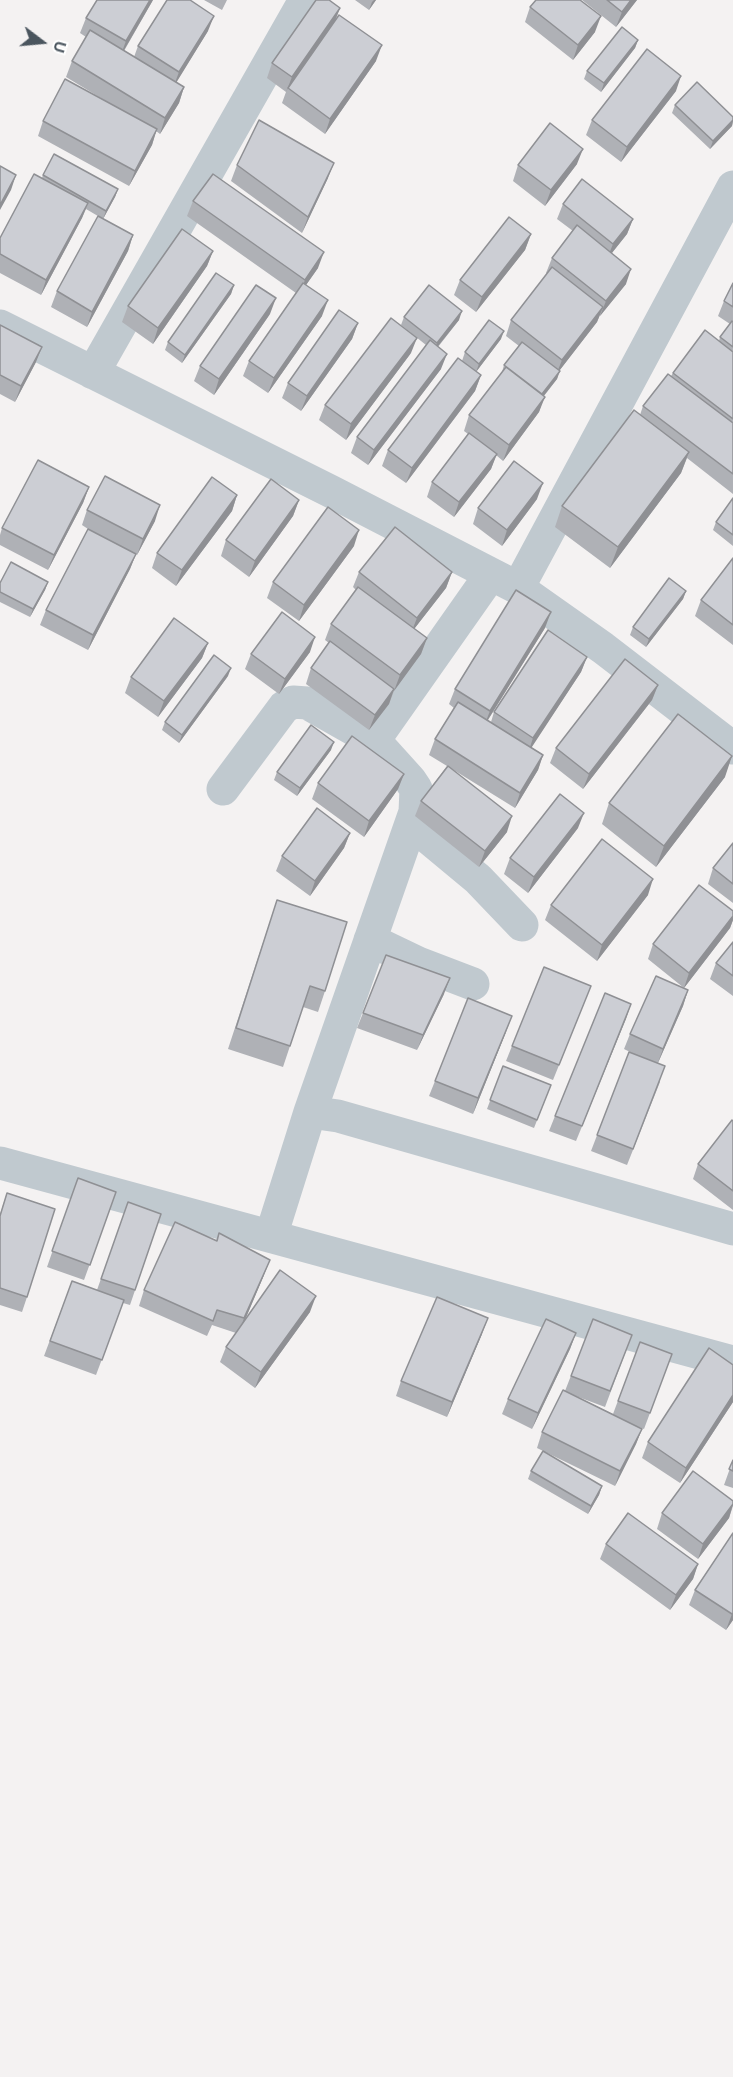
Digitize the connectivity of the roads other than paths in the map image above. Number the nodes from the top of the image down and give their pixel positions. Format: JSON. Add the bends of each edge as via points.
{"nodes":[{"id":1,"x":305,"y":0,"type":"edge"},
{"id":2,"x":733,"y":187,"type":"edge"},
{"id":3,"x":0,"y":326,"type":"edge"},
{"id":4,"x":93,"y":373,"type":"junction"},
{"id":5,"x":505,"y":581,"type":"junction"},
{"id":6,"x":373,"y":739,"type":"junction"},
{"id":7,"x":733,"y":748,"type":"edge"},
{"id":8,"x":223,"y":789,"type":"dead end"},
{"id":9,"x":412,"y":825,"type":"junction"},
{"id":10,"x":522,"y":925,"type":"dead end"},
{"id":11,"x":370,"y":940,"type":"junction"},
{"id":12,"x":473,"y":984,"type":"dead end"},
{"id":13,"x":310,"y":1112,"type":"junction"},
{"id":14,"x":0,"y":1163,"type":"edge"},
{"id":15,"x":733,"y":1229,"type":"edge"},
{"id":16,"x":271,"y":1236,"type":"junction"},
{"id":17,"x":733,"y":1362,"type":"edge"}],
"edges":[{"from":1,"to":4,"type":"street"},
{"from":2,"to":5,"type":"street"},
{"from":3,"to":4,"type":"street"},
{"from":4,"to":5,"type":"street"},
{"from":5,"to":6,"type":"street"},
{"from":5,"to":7,"type":"street","via":[[603,648]]},
{"from":6,"to":8,"type":"street","via":[[307,703],[294,702],[284,707]]},
{"from":6,"to":9,"type":"street","via":[[416,789]]},
{"from":9,"to":10,"type":"street","via":[[478,879]]},
{"from":9,"to":11,"type":"street"},
{"from":11,"to":12,"type":"street"},
{"from":11,"to":13,"type":"street"},
{"from":13,"to":15,"type":"street","via":[[338,1116]]},
{"from":13,"to":16,"type":"street"},
{"from":14,"to":16,"type":"street"},
{"from":16,"to":17,"type":"street"}]}
